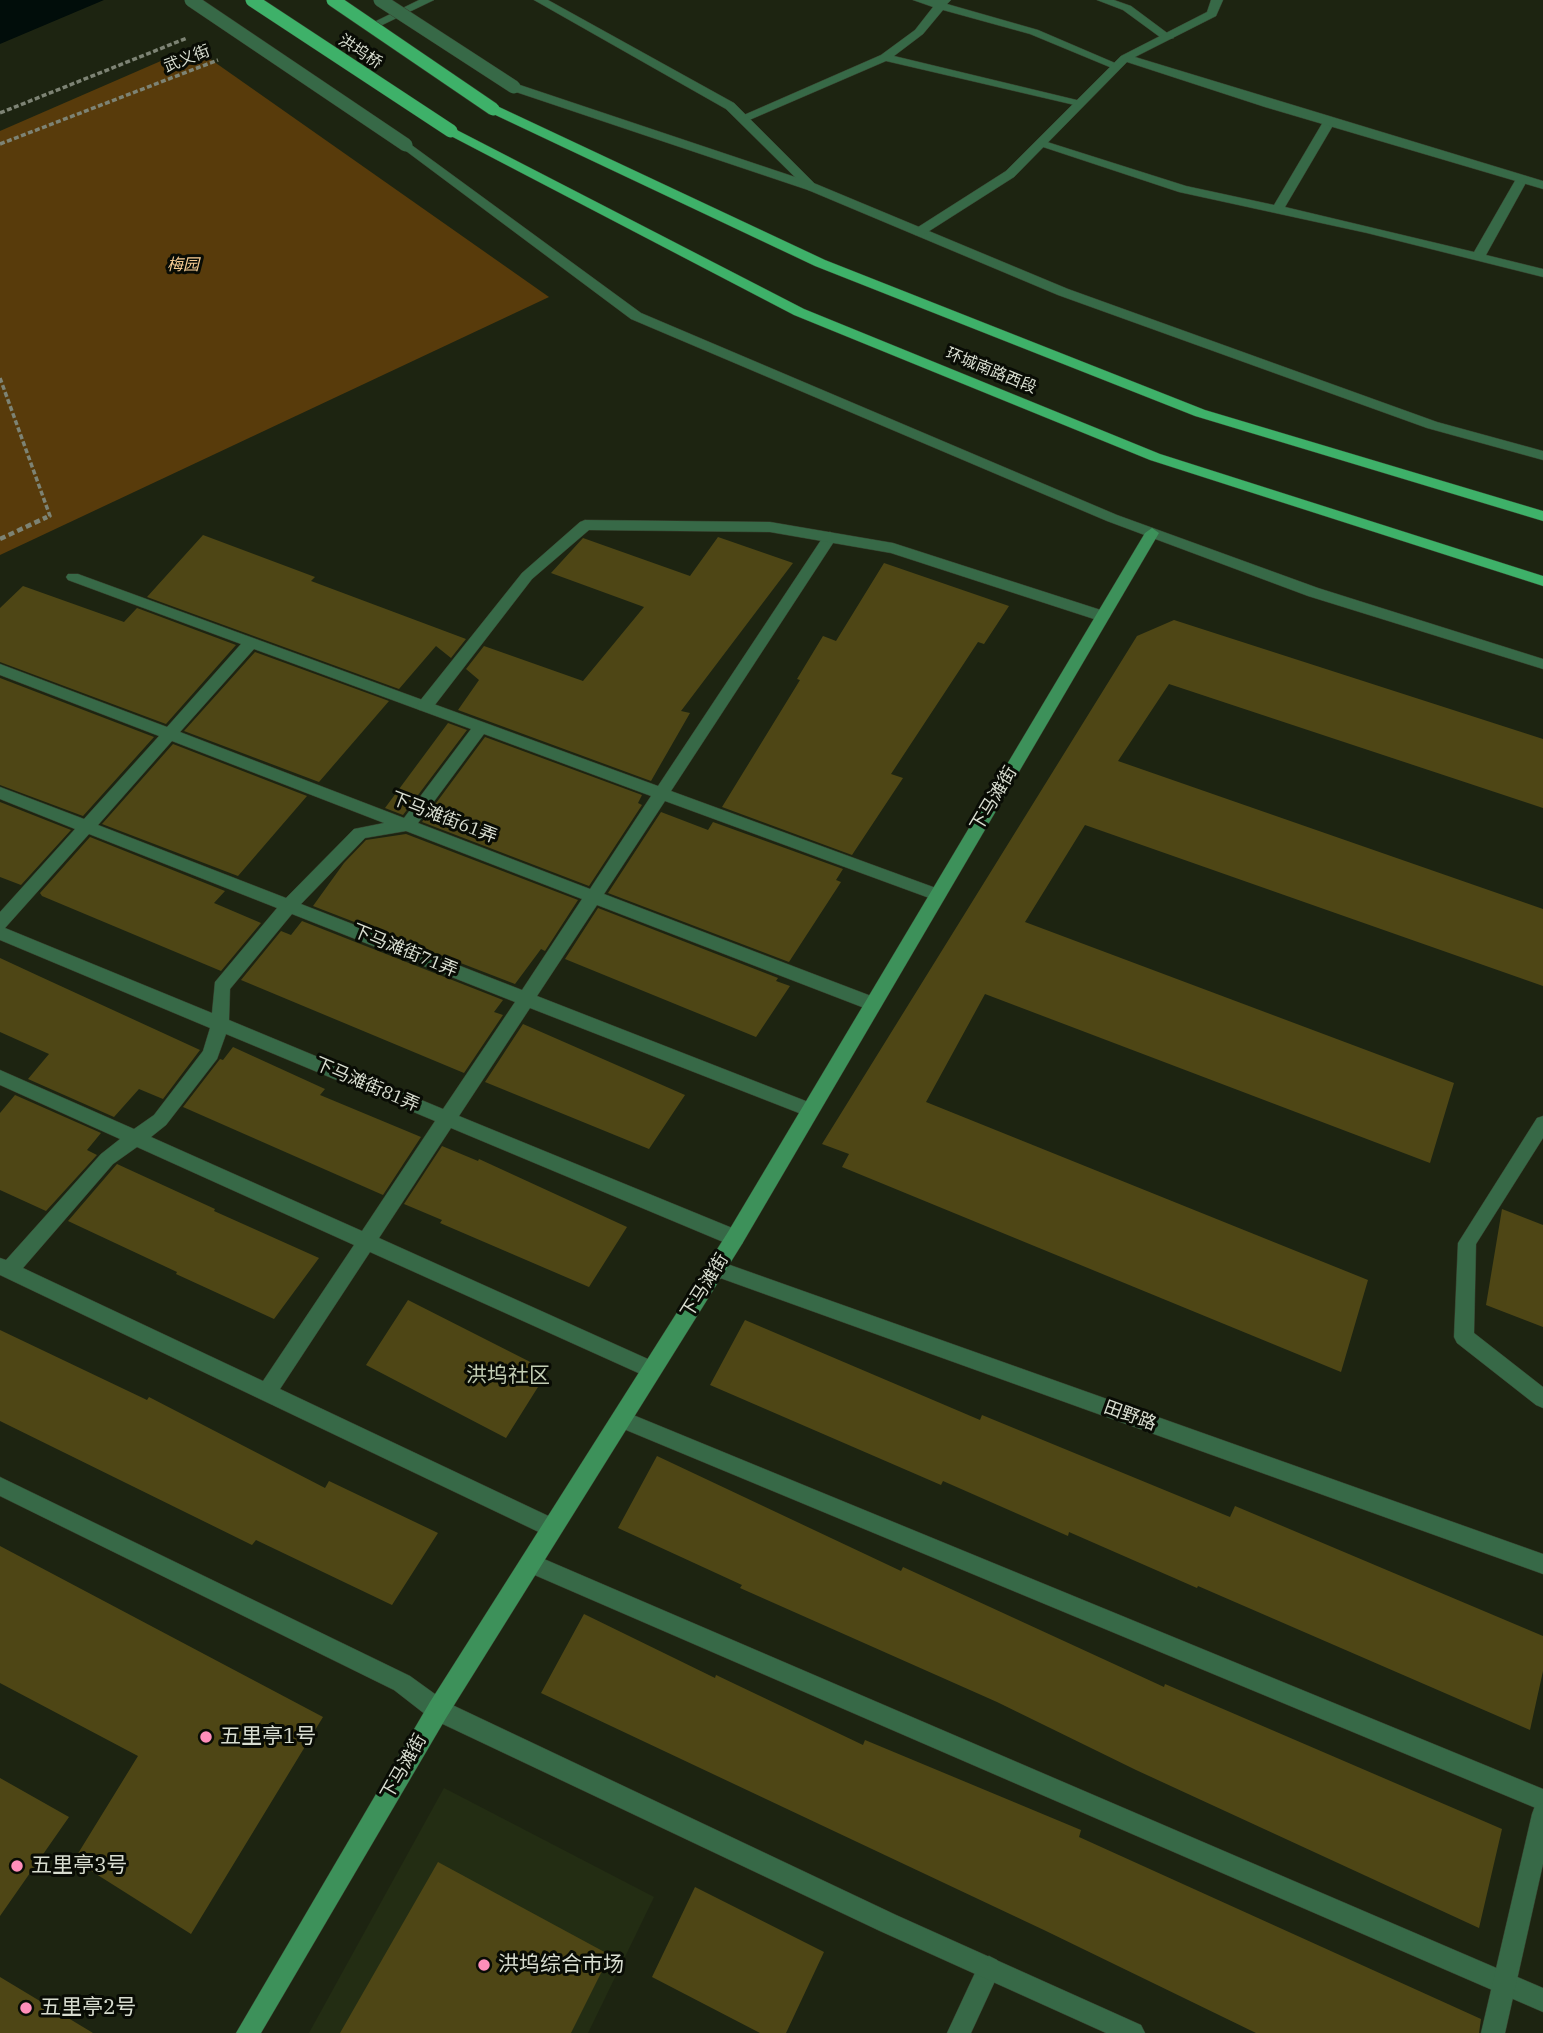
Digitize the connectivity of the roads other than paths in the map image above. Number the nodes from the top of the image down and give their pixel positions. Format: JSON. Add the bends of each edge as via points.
{"nodes":[{"id":1,"x":191,"y":0,"type":"edge"},
{"id":2,"x":252,"y":0,"type":"edge"},
{"id":3,"x":333,"y":0,"type":"edge"},
{"id":4,"x":380,"y":0,"type":"edge"},
{"id":5,"x":428,"y":0,"type":"edge"},
{"id":6,"x":919,"y":0,"type":"edge"},
{"id":7,"x":1103,"y":0,"type":"edge"},
{"id":8,"x":1217,"y":0,"type":"edge"},
{"id":9,"x":546,"y":1,"type":"edge"},
{"id":10,"x":942,"y":3,"type":"edge"},
{"id":11,"x":399,"y":12,"type":"junction"},
{"id":12,"x":372,"y":26,"type":"junction"},
{"id":13,"x":1168,"y":38,"type":"junction"},
{"id":14,"x":885,"y":57,"type":"junction"},
{"id":15,"x":1120,"y":62,"type":"junction"},
{"id":16,"x":1079,"y":102,"type":"junction"},
{"id":17,"x":743,"y":118,"type":"junction"},
{"id":18,"x":1329,"y":122,"type":"junction"},
{"id":19,"x":452,"y":131,"type":"joint"},
{"id":20,"x":1040,"y":144,"type":"junction"},
{"id":21,"x":1522,"y":179,"type":"junction"},
{"id":22,"x":1543,"y":186,"type":"edge"},
{"id":23,"x":812,"y":187,"type":"junction"},
{"id":24,"x":1277,"y":210,"type":"junction"},
{"id":25,"x":919,"y":232,"type":"junction"},
{"id":26,"x":1478,"y":257,"type":"junction"},
{"id":27,"x":1543,"y":273,"type":"edge"},
{"id":28,"x":1543,"y":456,"type":"edge"},
{"id":29,"x":1543,"y":516,"type":"edge"},
{"id":30,"x":1152,"y":533,"type":"junction"},
{"id":31,"x":830,"y":537,"type":"junction"},
{"id":32,"x":73,"y":577,"type":"dead end"},
{"id":33,"x":1543,"y":581,"type":"edge"},
{"id":34,"x":1102,"y":616,"type":"junction"},
{"id":35,"x":252,"y":642,"type":"junction"},
{"id":36,"x":1543,"y":664,"type":"edge"},
{"id":37,"x":0,"y":669,"type":"edge"},
{"id":38,"x":425,"y":706,"type":"junction"},
{"id":39,"x":481,"y":727,"type":"junction"},
{"id":40,"x":170,"y":734,"type":"junction"},
{"id":41,"x":0,"y":793,"type":"edge"},
{"id":42,"x":661,"y":793,"type":"junction"},
{"id":43,"x":408,"y":825,"type":"junction"},
{"id":44,"x":86,"y":827,"type":"junction"},
{"id":45,"x":938,"y":894,"type":"junction"},
{"id":46,"x":593,"y":896,"type":"junction"},
{"id":47,"x":290,"y":906,"type":"junction"},
{"id":48,"x":0,"y":923,"type":"edge"},
{"id":49,"x":0,"y":933,"type":"edge"},
{"id":50,"x":526,"y":999,"type":"junction"},
{"id":51,"x":873,"y":1004,"type":"junction"},
{"id":52,"x":220,"y":1024,"type":"junction"},
{"id":53,"x":0,"y":1077,"type":"edge"},
{"id":54,"x":810,"y":1110,"type":"junction"},
{"id":55,"x":447,"y":1118,"type":"junction"},
{"id":56,"x":1543,"y":1123,"type":"edge"},
{"id":57,"x":135,"y":1138,"type":"junction"},
{"id":58,"x":735,"y":1238,"type":"junction"},
{"id":59,"x":366,"y":1242,"type":"junction"},
{"id":60,"x":4,"y":1268,"type":"edge"},
{"id":61,"x":716,"y":1268,"type":"junction"},
{"id":62,"x":652,"y":1370,"type":"junction"},
{"id":63,"x":267,"y":1392,"type":"junction"},
{"id":64,"x":1543,"y":1399,"type":"edge"},
{"id":65,"x":621,"y":1419,"type":"junction"},
{"id":66,"x":0,"y":1486,"type":"edge"},
{"id":67,"x":552,"y":1528,"type":"junction"},
{"id":68,"x":530,"y":1563,"type":"junction"},
{"id":69,"x":1543,"y":1564,"type":"edge"},
{"id":70,"x":438,"y":1710,"type":"junction"},
{"id":71,"x":1543,"y":1800,"type":"edge"},
{"id":72,"x":1543,"y":1814,"type":"edge"},
{"id":73,"x":989,"y":1968,"type":"junction"},
{"id":74,"x":1504,"y":1984,"type":"junction"},
{"id":75,"x":1543,"y":2000,"type":"edge"},
{"id":76,"x":248,"y":2033,"type":"edge"},
{"id":77,"x":959,"y":2033,"type":"edge"},
{"id":78,"x":1133,"y":2033,"type":"edge"},
{"id":79,"x":1493,"y":2033,"type":"edge"}],
"edges":[{"from":1,"to":30,"type":"street","bridge":true,"via":[[406,145],[636,316]]},
{"from":2,"to":19,"type":"main road","name":"洪坞桥","bridge":true},
{"from":3,"to":12,"type":"main road","name":"洪坞桥","bridge":true},
{"from":4,"to":11,"type":"street","bridge":true},
{"from":5,"to":11,"type":"street"},
{"from":6,"to":10,"type":"street"},
{"from":7,"to":13,"type":"street","via":[[1127,8]]},
{"from":8,"to":13,"type":"street","via":[[1212,14]]},
{"from":9,"to":17,"type":"street","via":[[730,106]]},
{"from":10,"to":14,"type":"street","via":[[919,32]]},
{"from":10,"to":15,"type":"street"},
{"from":11,"to":12,"type":"street"},
{"from":11,"to":23,"type":"street","bridge":true,"via":[[514,87]]},
{"from":12,"to":29,"type":"main road","name":"洪坞桥","bridge":true,"via":[[493,109],[820,263],[1200,413]]},
{"from":13,"to":15,"type":"street"},
{"from":14,"to":16,"type":"street"},
{"from":14,"to":17,"type":"street"},
{"from":15,"to":16,"type":"street"},
{"from":15,"to":18,"type":"street"},
{"from":16,"to":20,"type":"street"},
{"from":17,"to":23,"type":"street"},
{"from":18,"to":21,"type":"street"},
{"from":18,"to":24,"type":"street"},
{"from":19,"to":33,"type":"main road","name":"环城南路西段","via":[[799,312],[1155,457]]},
{"from":20,"to":24,"type":"street","via":[[1183,189]]},
{"from":20,"to":25,"type":"street","via":[[1010,174]]},
{"from":21,"to":22,"type":"street"},
{"from":21,"to":26,"type":"street"},
{"from":23,"to":25,"type":"street"},
{"from":24,"to":26,"type":"street"},
{"from":25,"to":28,"type":"street","via":[[1063,292],[1394,412]]},
{"from":26,"to":27,"type":"street"},
{"from":30,"to":34,"type":"street","name":"下马滩街"},
{"from":30,"to":36,"type":"street","via":[[1312,592]]},
{"from":31,"to":34,"type":"street","via":[[893,548]]},
{"from":31,"to":38,"type":"street","via":[[771,527],[585,525],[527,576]]},
{"from":31,"to":42,"type":"street"},
{"from":32,"to":35,"type":"street"},
{"from":34,"to":45,"type":"street","name":"下马滩街"},
{"from":35,"to":38,"type":"street"},
{"from":35,"to":40,"type":"street"},
{"from":37,"to":40,"type":"street","name":"下马滩街61弄"},
{"from":38,"to":39,"type":"street"},
{"from":39,"to":42,"type":"street"},
{"from":39,"to":43,"type":"street"},
{"from":40,"to":43,"type":"street","name":"下马滩街61弄"},
{"from":40,"to":44,"type":"street"},
{"from":41,"to":44,"type":"street","name":"下马滩街71弄"},
{"from":42,"to":45,"type":"street"},
{"from":42,"to":46,"type":"street"},
{"from":43,"to":46,"type":"street","name":"下马滩街61弄"},
{"from":43,"to":47,"type":"street","via":[[360,833]]},
{"from":44,"to":47,"type":"street","name":"下马滩街71弄"},
{"from":44,"to":48,"type":"street"},
{"from":45,"to":51,"type":"street","name":"下马滩街"},
{"from":46,"to":50,"type":"street"},
{"from":46,"to":51,"type":"street","name":"下马滩街61弄"},
{"from":47,"to":50,"type":"street","name":"下马滩街71弄"},
{"from":47,"to":52,"type":"street","via":[[221,987]]},
{"from":49,"to":52,"type":"street","name":"下马滩街81弄"},
{"from":50,"to":54,"type":"street","name":"下马滩街71弄"},
{"from":50,"to":55,"type":"street"},
{"from":51,"to":54,"type":"street","name":"下马滩街"},
{"from":52,"to":55,"type":"street","name":"下马滩街81弄"},
{"from":52,"to":57,"type":"street","via":[[211,1054],[160,1120]]},
{"from":53,"to":57,"type":"street"},
{"from":54,"to":58,"type":"street","name":"下马滩街"},
{"from":55,"to":58,"type":"street","name":"下马滩街81弄"},
{"from":55,"to":59,"type":"street"},
{"from":56,"to":64,"type":"street","via":[[1467,1243],[1464,1336]]},
{"from":57,"to":59,"type":"street"},
{"from":57,"to":60,"type":"street","via":[[107,1159]]},
{"from":58,"to":61,"type":"street","name":"下马滩街"},
{"from":59,"to":62,"type":"street"},
{"from":59,"to":63,"type":"street"},
{"from":60,"to":63,"type":"street"},
{"from":61,"to":62,"type":"street","name":"下马滩街"},
{"from":61,"to":69,"type":"street","name":"田野路"},
{"from":62,"to":65,"type":"street","name":"下马滩街"},
{"from":63,"to":67,"type":"street"},
{"from":65,"to":67,"type":"street","name":"下马滩街"},
{"from":65,"to":71,"type":"street"},
{"from":66,"to":70,"type":"street","via":[[402,1683]]},
{"from":67,"to":68,"type":"street","name":"下马滩街"},
{"from":68,"to":70,"type":"street","name":"下马滩街"},
{"from":68,"to":74,"type":"street"},
{"from":70,"to":73,"type":"street"},
{"from":70,"to":76,"type":"street","name":"下马滩街"},
{"from":72,"to":74,"type":"street"},
{"from":73,"to":77,"type":"street"},
{"from":73,"to":78,"type":"street"},
{"from":74,"to":75,"type":"street"},
{"from":74,"to":79,"type":"street"}]}
